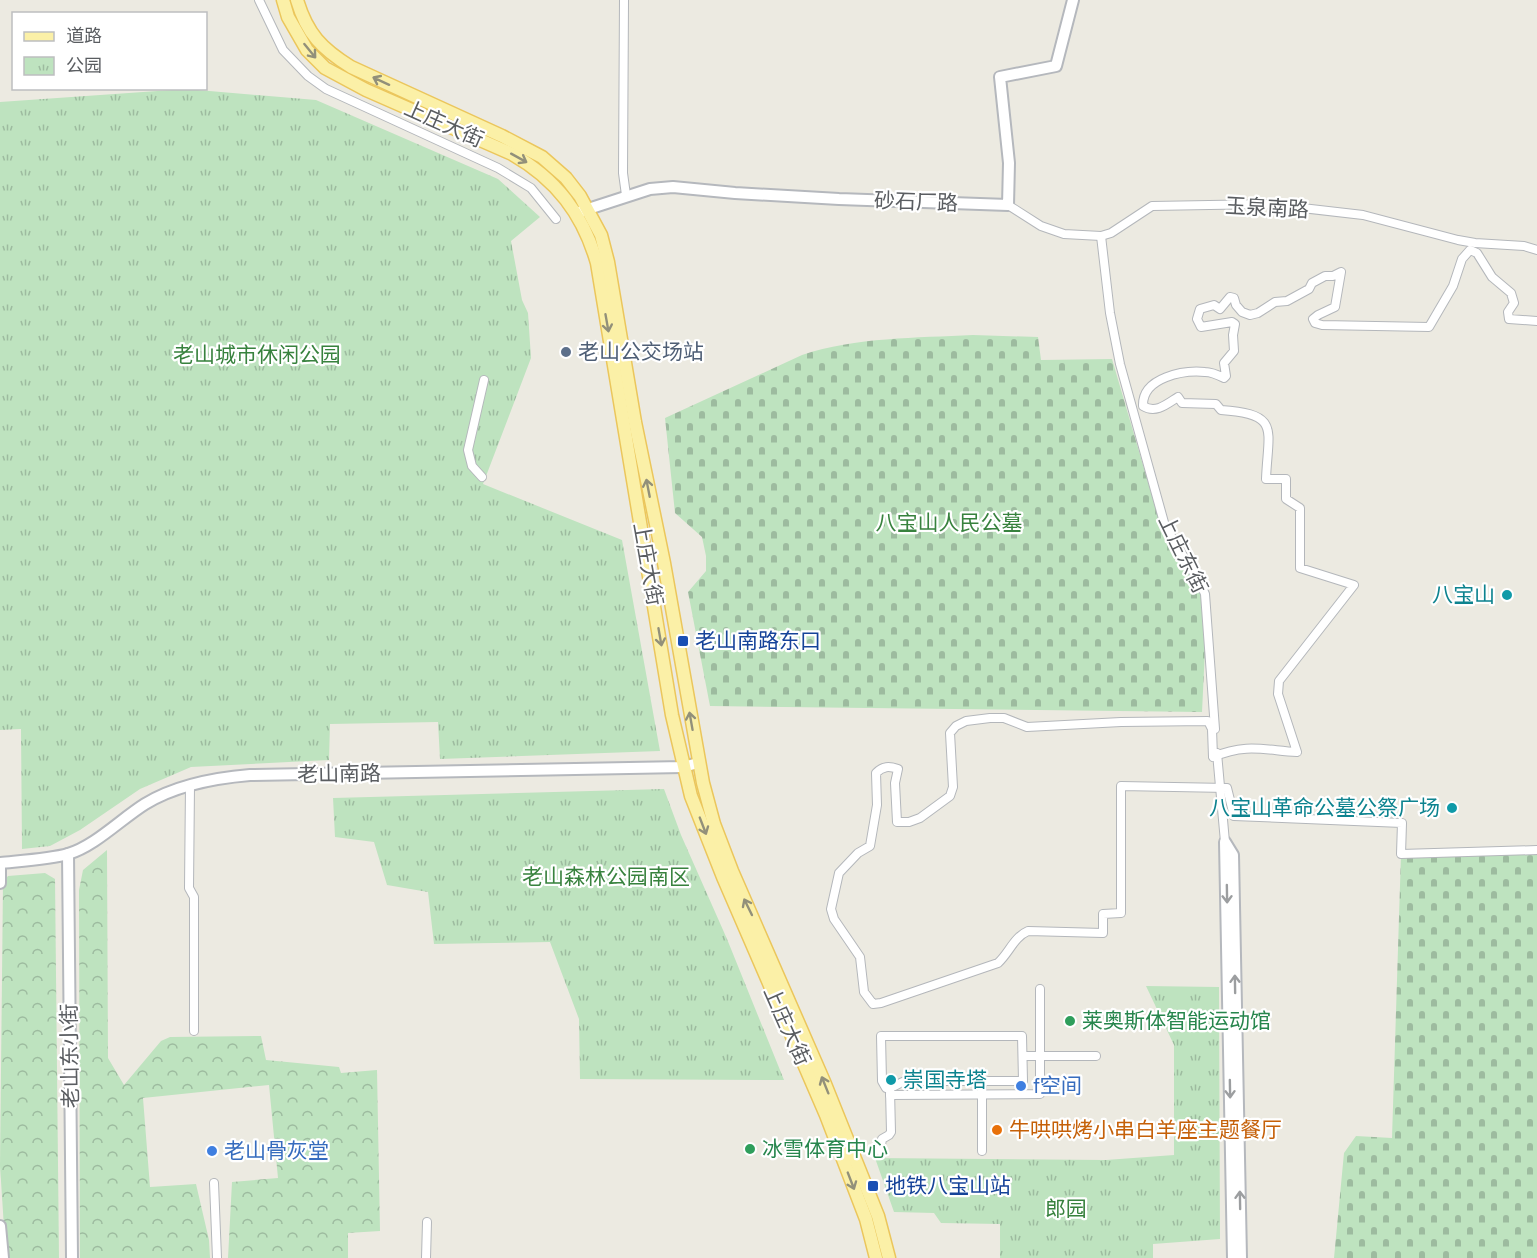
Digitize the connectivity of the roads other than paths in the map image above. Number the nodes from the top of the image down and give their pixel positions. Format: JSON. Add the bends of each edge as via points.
{"nodes":[{"id":1,"x":259,"y":0,"type":"edge"},
{"id":2,"x":283,"y":0,"type":"edge"},
{"id":3,"x":297,"y":0,"type":"edge"},
{"id":4,"x":624,"y":0,"type":"edge"},
{"id":5,"x":1073,"y":0,"type":"edge"},
{"id":6,"x":626,"y":195,"type":"junction"},
{"id":7,"x":1008,"y":205,"type":"junction"},
{"id":8,"x":588,"y":208,"type":"junction"},
{"id":9,"x":575,"y":213,"type":"junction"},
{"id":10,"x":556,"y":219,"type":"dead end"},
{"id":11,"x":1101,"y":236,"type":"junction"},
{"id":12,"x":1537,"y":250,"type":"edge"},
{"id":13,"x":1537,"y":321,"type":"edge"},
{"id":14,"x":484,"y":380,"type":"dead end"},
{"id":15,"x":482,"y":477,"type":"dead end"},
{"id":16,"x":698,"y":763,"type":"junction"},
{"id":17,"x":683,"y":767,"type":"junction"},
{"id":18,"x":190,"y":785,"type":"junction"},
{"id":19,"x":1225,"y":842,"type":"junction"},
{"id":20,"x":1537,"y":850,"type":"edge"},
{"id":21,"x":68,"y":854,"type":"junction"},
{"id":22,"x":0,"y":863,"type":"edge"},
{"id":23,"x":0,"y":883,"type":"edge"},
{"id":24,"x":1041,"y":989,"type":"dead end"},
{"id":25,"x":194,"y":1031,"type":"dead end"},
{"id":26,"x":1023,"y":1056,"type":"junction"},
{"id":27,"x":1041,"y":1056,"type":"junction"},
{"id":28,"x":1096,"y":1056,"type":"dead end"},
{"id":29,"x":982,"y":1081,"type":"junction"},
{"id":30,"x":890,"y":1092,"type":"junction"},
{"id":31,"x":982,"y":1094,"type":"junction"},
{"id":32,"x":880,"y":1151,"type":"dead end"},
{"id":33,"x":982,"y":1151,"type":"dead end"},
{"id":34,"x":214,"y":1184,"type":"dead end"},
{"id":35,"x":427,"y":1222,"type":"dead end"},
{"id":36,"x":0,"y":1226,"type":"edge"},
{"id":37,"x":3,"y":1258,"type":"edge"},
{"id":38,"x":72,"y":1258,"type":"edge"},
{"id":39,"x":217,"y":1258,"type":"edge"},
{"id":40,"x":426,"y":1258,"type":"edge"},
{"id":41,"x":876,"y":1258,"type":"edge"},
{"id":42,"x":890,"y":1258,"type":"edge"},
{"id":43,"x":1233,"y":1258,"type":"edge"},
{"id":44,"x":1241,"y":1258,"type":"edge"}],
"edges":[{"from":1,"to":10,"type":"street","via":[[283,50],[326,89],[498,168],[531,188]]},
{"from":2,"to":9,"type":"main road","name":"上庄大街","one_way":true,"via":[[307,50],[325,68],[534,166],[566,198]]},
{"from":8,"to":3,"type":"main road","name":"上庄大街","one_way":true,"via":[[566,178],[542,157],[333,55],[307,27]]},
{"from":4,"to":6,"type":"street"},
{"from":5,"to":7,"type":"main road","via":[[1056,66],[1000,77],[1009,163]]},
{"from":6,"to":7,"type":"main road","name":"砂石厂路","via":[[673,187],[839,199]]},
{"from":6,"to":8,"type":"main road","name":"砂石厂路"},
{"from":7,"to":11,"type":"street","via":[[1041,226],[1064,234]]},
{"from":8,"to":9,"type":"main road","name":"砂石厂路"},
{"from":16,"to":8,"type":"main road","name":"上庄大街","one_way":true,"via":[[608,262]]},
{"from":9,"to":17,"type":"main road","name":"上庄大街","one_way":true,"via":[[590,239],[597,263]]},
{"from":11,"to":12,"type":"street","name":"玉泉南路","via":[[1152,206],[1267,204],[1363,215],[1458,240]]},
{"from":11,"to":19,"type":"street","name":"上庄东街","via":[[1120,364],[1165,526],[1205,594]]},
{"from":13,"to":20,"type":"street","via":[[1509,319],[1508,312],[1514,303],[1510,293],[1492,277],[1477,253],[1470,250],[1429,327],[1316,323],[1313,319],[1335,307],[1341,272],[1325,276],[1309,289],[1258,313],[1242,312],[1230,297],[1220,309],[1214,305],[1200,309],[1197,319],[1202,327],[1235,324],[1234,351],[1224,363],[1226,376],[1198,372],[1160,379],[1147,392],[1143,405],[1148,409],[1163,407],[1178,397],[1182,403],[1216,404],[1221,410],[1247,412],[1263,420],[1268,428],[1266,479],[1286,479],[1286,499],[1300,508],[1300,568],[1354,585],[1279,681],[1278,694],[1297,752],[1239,749],[1213,757],[1208,721],[1027,727],[1004,718],[966,721],[950,733],[950,796],[920,818],[897,822],[898,769],[888,766],[876,773],[877,804],[870,846],[839,873],[831,909],[861,957],[864,992],[873,1004],[998,963],[1019,935],[1028,931],[1103,933],[1103,914],[1121,913],[1121,786],[1227,788],[1234,816],[1402,823],[1401,854]]},
{"from":14,"to":15,"type":"street","via":[[468,450],[472,466]]},
{"from":16,"to":17,"type":"main road","name":"老山南路"},
{"from":42,"to":16,"type":"main road","name":"上庄大街","one_way":true,"via":[[878,1216],[817,1065],[722,845]]},
{"from":17,"to":18,"type":"main road","name":"老山南路","via":[[250,775]]},
{"from":17,"to":41,"type":"main road","name":"上庄大街","one_way":true,"via":[[723,877],[826,1115],[866,1219]]},
{"from":18,"to":21,"type":"main road","name":"老山南路","via":[[147,803]]},
{"from":18,"to":25,"type":"street"},
{"from":19,"to":43,"type":"main road","name":"上庄东街","one_way":true},
{"from":44,"to":19,"type":"main road","name":"上庄东街","one_way":true,"via":[[1233,855]]},
{"from":21,"to":22,"type":"main road","name":"老山南路"},
{"from":21,"to":38,"type":"main road","name":"老山东小街"},
{"from":22,"to":23,"type":"main road"},
{"from":24,"to":27,"type":"street"},
{"from":26,"to":27,"type":"street"},
{"from":26,"to":29,"type":"street","via":[[1023,1081]]},
{"from":26,"to":30,"type":"street","via":[[1022,1036],[882,1036],[882,1081]]},
{"from":27,"to":28,"type":"street"},
{"from":27,"to":31,"type":"street","via":[[1041,1094]]},
{"from":29,"to":30,"type":"street","via":[[906,1081]]},
{"from":29,"to":31,"type":"street"},
{"from":30,"to":31,"type":"street"},
{"from":30,"to":32,"type":"street","via":[[891,1132],[882,1139]]},
{"from":31,"to":33,"type":"street"},
{"from":34,"to":39,"type":"street"},
{"from":35,"to":40,"type":"street"},
{"from":36,"to":37,"type":"main road"}]}
